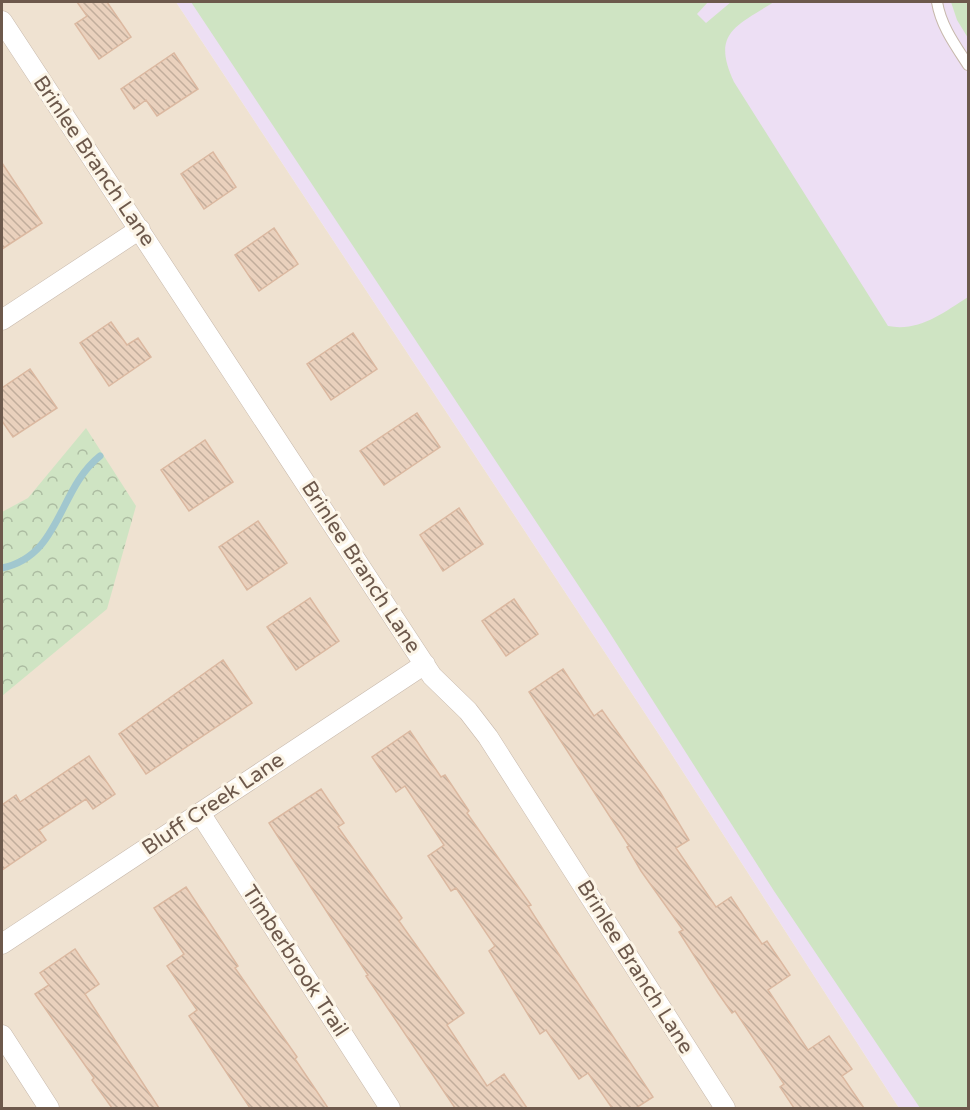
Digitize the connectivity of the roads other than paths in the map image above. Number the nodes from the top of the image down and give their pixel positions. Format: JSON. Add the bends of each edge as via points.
{"nodes":[{"id":1,"x":938,"y":2,"type":"edge"},
{"id":2,"x":2,"y":21,"type":"edge"},
{"id":3,"x":969,"y":65,"type":"edge"},
{"id":4,"x":140,"y":229,"type":"junction"},
{"id":5,"x":2,"y":320,"type":"edge"},
{"id":6,"x":425,"y":664,"type":"junction"},
{"id":7,"x":200,"y":813,"type":"junction"},
{"id":8,"x":2,"y":944,"type":"edge"},
{"id":9,"x":2,"y":1035,"type":"edge"},
{"id":10,"x":49,"y":1108,"type":"edge"},
{"id":11,"x":390,"y":1108,"type":"edge"},
{"id":12,"x":725,"y":1108,"type":"edge"}],
"edges":[{"from":1,"to":3,"type":"lane","via":[[948,33]]},
{"from":2,"to":4,"type":"street","name":"Brinlee Branch Lane"},
{"from":4,"to":5,"type":"street"},
{"from":4,"to":6,"type":"street","name":"Brinlee Branch Lane"},
{"from":6,"to":7,"type":"street","name":"Bluff Creek Lane"},
{"from":6,"to":12,"type":"street","name":"Brinlee Branch Lane","via":[[488,737]]},
{"from":7,"to":8,"type":"street","name":"Bluff Creek Lane"},
{"from":7,"to":11,"type":"street","name":"Timberbrook Trail"},
{"from":9,"to":10,"type":"street"}]}
